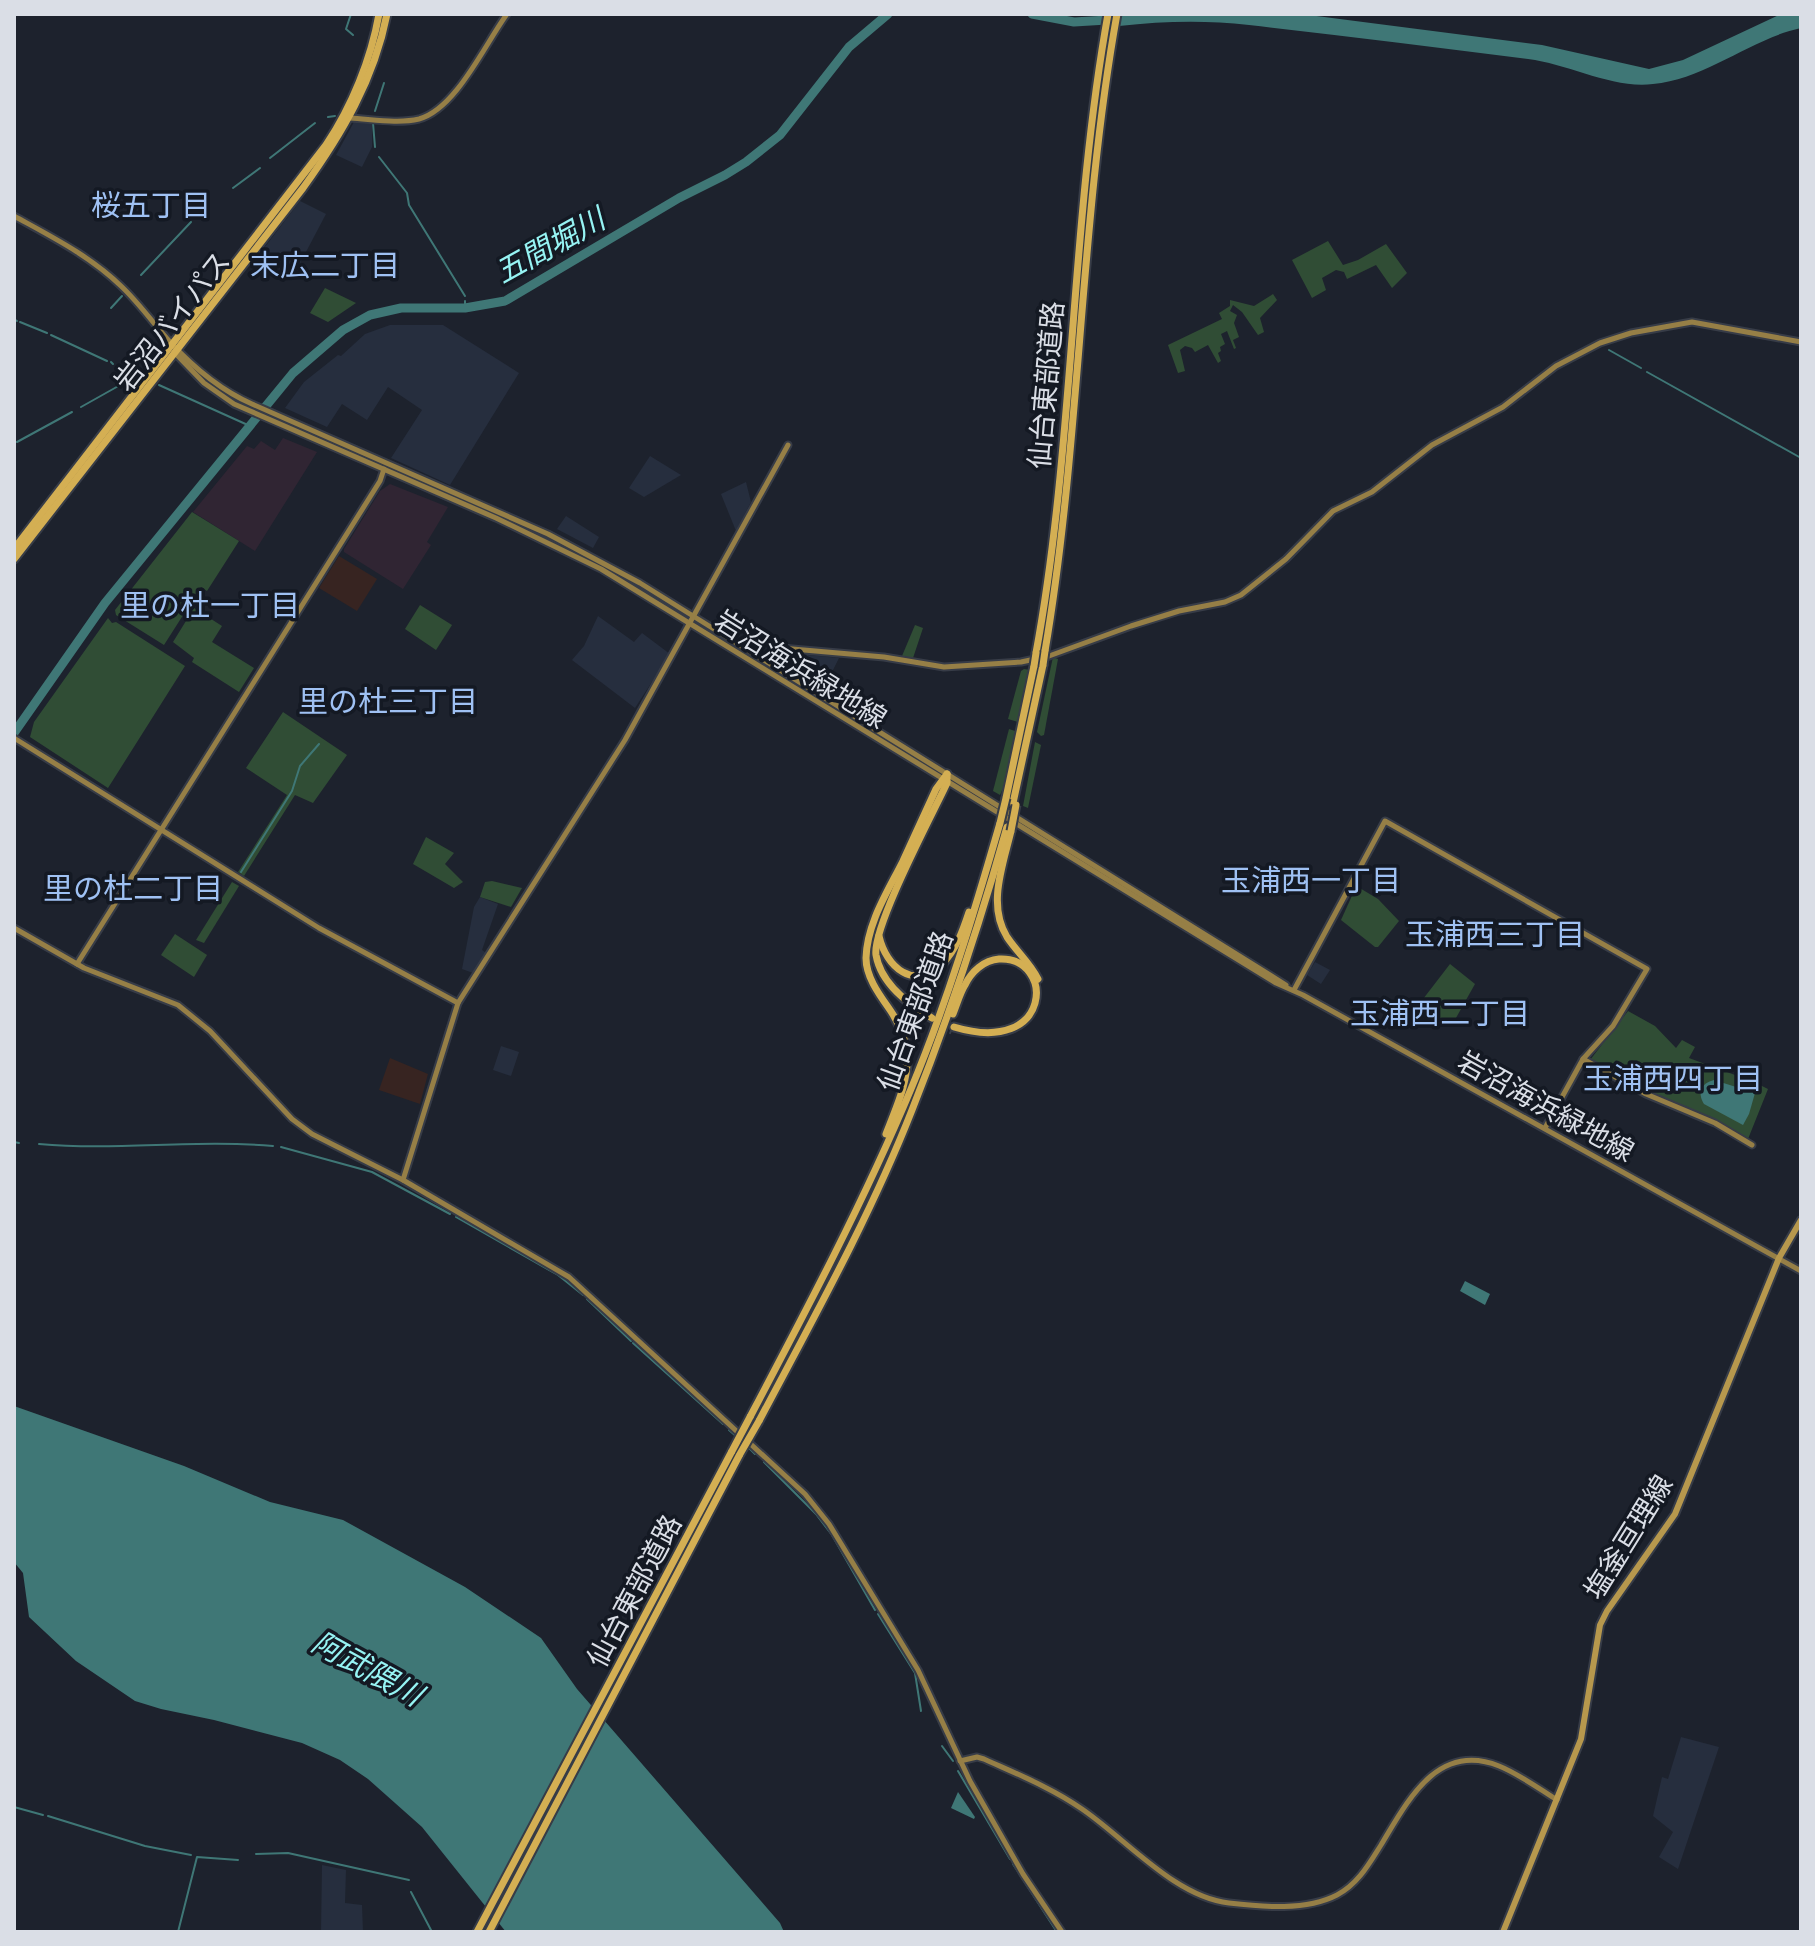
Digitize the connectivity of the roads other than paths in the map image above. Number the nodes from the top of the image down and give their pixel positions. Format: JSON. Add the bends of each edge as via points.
{"nodes":[{"id":1,"x":379,"y":14,"type":"edge"},
{"id":2,"x":387,"y":14,"type":"edge"},
{"id":3,"x":507,"y":14,"type":"edge"},
{"id":4,"x":1108,"y":14,"type":"edge"},
{"id":5,"x":1117,"y":14,"type":"edge"},
{"id":6,"x":1102,"y":80,"type":"junction"},
{"id":7,"x":350,"y":118,"type":"junction"},
{"id":8,"x":14,"y":216,"type":"edge"},
{"id":9,"x":1801,"y":342,"type":"edge"},
{"id":10,"x":175,"y":348,"type":"junction"},
{"id":11,"x":250,"y":407,"type":"junction"},
{"id":12,"x":788,"y":445,"type":"dead end"},
{"id":13,"x":386,"y":463,"type":"junction"},
{"id":14,"x":383,"y":471,"type":"junction"},
{"id":15,"x":14,"y":549,"type":"edge"},
{"id":16,"x":14,"y":559,"type":"edge"},
{"id":17,"x":694,"y":616,"type":"junction"},
{"id":18,"x":690,"y":623,"type":"junction"},
{"id":19,"x":765,"y":664,"type":"junction"},
{"id":20,"x":1038,"y":665,"type":"junction"},
{"id":21,"x":17,"y":739,"type":"edge"},
{"id":22,"x":945,"y":778,"type":"junction"},
{"id":23,"x":1012,"y":802,"type":"junction"},
{"id":24,"x":1006,"y":827,"type":"junction"},
{"id":25,"x":161,"y":830,"type":"junction"},
{"id":26,"x":14,"y":928,"type":"edge"},
{"id":27,"x":878,"y":934,"type":"junction"},
{"id":28,"x":868,"y":946,"type":"junction"},
{"id":29,"x":77,"y":964,"type":"junction"},
{"id":30,"x":1294,"y":990,"type":"junction"},
{"id":31,"x":458,"y":1003,"type":"junction"},
{"id":32,"x":1583,"y":1059,"type":"junction"},
{"id":33,"x":1545,"y":1128,"type":"junction"},
{"id":34,"x":1752,"y":1145,"type":"dead end"},
{"id":35,"x":893,"y":1155,"type":"junction"},
{"id":36,"x":403,"y":1180,"type":"junction"},
{"id":37,"x":853,"y":1217,"type":"junction"},
{"id":38,"x":1801,"y":1220,"type":"edge"},
{"id":39,"x":1779,"y":1258,"type":"junction"},
{"id":40,"x":1801,"y":1271,"type":"edge"},
{"id":41,"x":754,"y":1419,"type":"junction"},
{"id":42,"x":736,"y":1452,"type":"junction"},
{"id":43,"x":960,"y":1761,"type":"junction"},
{"id":44,"x":1558,"y":1800,"type":"junction"},
{"id":45,"x":477,"y":1932,"type":"edge"},
{"id":46,"x":489,"y":1932,"type":"edge"},
{"id":47,"x":1062,"y":1932,"type":"edge"},
{"id":48,"x":1503,"y":1932,"type":"edge"}],
"edges":[{"from":1,"to":10,"type":"highway","name":"岩沼バイパス","via":[[359,81],[333,134]]},
{"from":2,"to":7,"type":"highway","name":"岩沼バイパス"},
{"from":3,"to":7,"type":"street","via":[[456,90],[431,115],[409,121]]},
{"from":4,"to":6,"type":"highway","name":"仙台東部道路"},
{"from":5,"to":6,"type":"highway","name":"仙台東部道路"},
{"from":6,"to":20,"type":"highway","name":"仙台東部道路","bridge":true,"via":[[1078,266],[1066,466]]},
{"from":7,"to":10,"type":"highway","name":"岩沼バイパス","via":[[303,188]]},
{"from":8,"to":10,"type":"street","via":[[101,269]]},
{"from":9,"to":19,"type":"street","via":[[1692,322],[1600,343],[1556,366],[1503,407],[1432,445],[1372,492],[1333,511],[1279,565],[1225,602],[1153,618],[1021,662],[933,666],[781,648]]},
{"from":10,"to":11,"type":"street"},
{"from":10,"to":15,"type":"highway","name":"岩沼バイパス"},
{"from":10,"to":16,"type":"highway","name":"岩沼バイパス"},
{"from":11,"to":13,"type":"street","name":"岩沼海浜緑地線"},
{"from":11,"to":14,"type":"street","name":"岩沼海浜緑地線"},
{"from":12,"to":17,"type":"street"},
{"from":13,"to":14,"type":"street"},
{"from":13,"to":17,"type":"street","name":"岩沼海浜緑地線","via":[[569,545]]},
{"from":14,"to":18,"type":"street","name":"岩沼海浜緑地線","via":[[565,551]]},
{"from":14,"to":25,"type":"street"},
{"from":17,"to":18,"type":"street"},
{"from":17,"to":19,"type":"street","name":"岩沼海浜緑地線"},
{"from":18,"to":19,"type":"street","name":"岩沼海浜緑地線"},
{"from":18,"to":31,"type":"street","via":[[625,739]]},
{"from":19,"to":22,"type":"street","name":"岩沼海浜緑地線"},
{"from":20,"to":23,"type":"highway","name":"仙台東部道路"},
{"from":20,"to":23,"type":"highway","name":"仙台東部道路"},
{"from":21,"to":25,"type":"street"},
{"from":22,"to":27,"type":"highway"},
{"from":22,"to":28,"type":"highway","via":[[879,909]]},
{"from":22,"to":30,"type":"street","name":"岩沼海浜緑地線"},
{"from":23,"to":24,"type":"highway","name":"仙台東部道路","bridge":true},
{"from":24,"to":27,"type":"highway","via":[[961,934],[942,965],[918,975],[899,971],[884,956]]},
{"from":24,"to":35,"type":"highway","name":"仙台東部道路","via":[[955,995]]},
{"from":24,"to":35,"type":"highway","via":[[998,911],[1005,932],[1037,977],[1040,1008],[1027,1026],[1005,1036],[974,1036],[953,1029],[999,1033],[1032,1014],[1037,996],[1029,973],[1012,961],[983,965],[966,982]]},
{"from":24,"to":37,"type":"highway","name":"仙台東部道路","via":[[912,1086]]},
{"from":25,"to":29,"type":"street"},
{"from":25,"to":31,"type":"street","via":[[319,928]]},
{"from":26,"to":29,"type":"street"},
{"from":27,"to":28,"type":"highway","via":[[876,957],[885,977],[932,1020],[888,989]]},
{"from":28,"to":37,"type":"highway","via":[[869,973],[899,1023],[909,1058],[898,1102]]},
{"from":29,"to":36,"type":"street","via":[[178,1005],[210,1031],[292,1119]]},
{"from":30,"to":32,"type":"street","via":[[1385,821],[1647,969],[1613,1026]]},
{"from":30,"to":33,"type":"street","name":"岩沼海浜緑地線"},
{"from":31,"to":36,"type":"street"},
{"from":32,"to":33,"type":"street"},
{"from":32,"to":34,"type":"street"},
{"from":33,"to":39,"type":"street","name":"岩沼海浜緑地線"},
{"from":35,"to":41,"type":"highway","name":"仙台東部道路","via":[[825,1297]]},
{"from":36,"to":43,"type":"street","via":[[577,1283],[805,1494],[918,1670]]},
{"from":37,"to":41,"type":"highway","name":"仙台東部道路"},
{"from":38,"to":39,"type":"main road","name":"塩釜亘理線"},
{"from":39,"to":40,"type":"street","name":"岩沼海浜緑地線"},
{"from":39,"to":44,"type":"main road","name":"塩釜亘理線","via":[[1675,1514],[1600,1625],[1581,1739]]},
{"from":41,"to":42,"type":"highway","name":"仙台東部道路","bridge":true},
{"from":42,"to":45,"type":"highway","name":"仙台東部道路"},
{"from":42,"to":46,"type":"highway","name":"仙台東部道路","via":[[661,1608]]},
{"from":43,"to":44,"type":"street","via":[[984,1759],[1055,1793],[1184,1887],[1213,1900],[1240,1904],[1302,1906],[1344,1891],[1369,1865],[1421,1783],[1447,1766],[1494,1764]]},
{"from":43,"to":47,"type":"street"},
{"from":44,"to":48,"type":"main road","name":"塩釜亘理線"}]}
